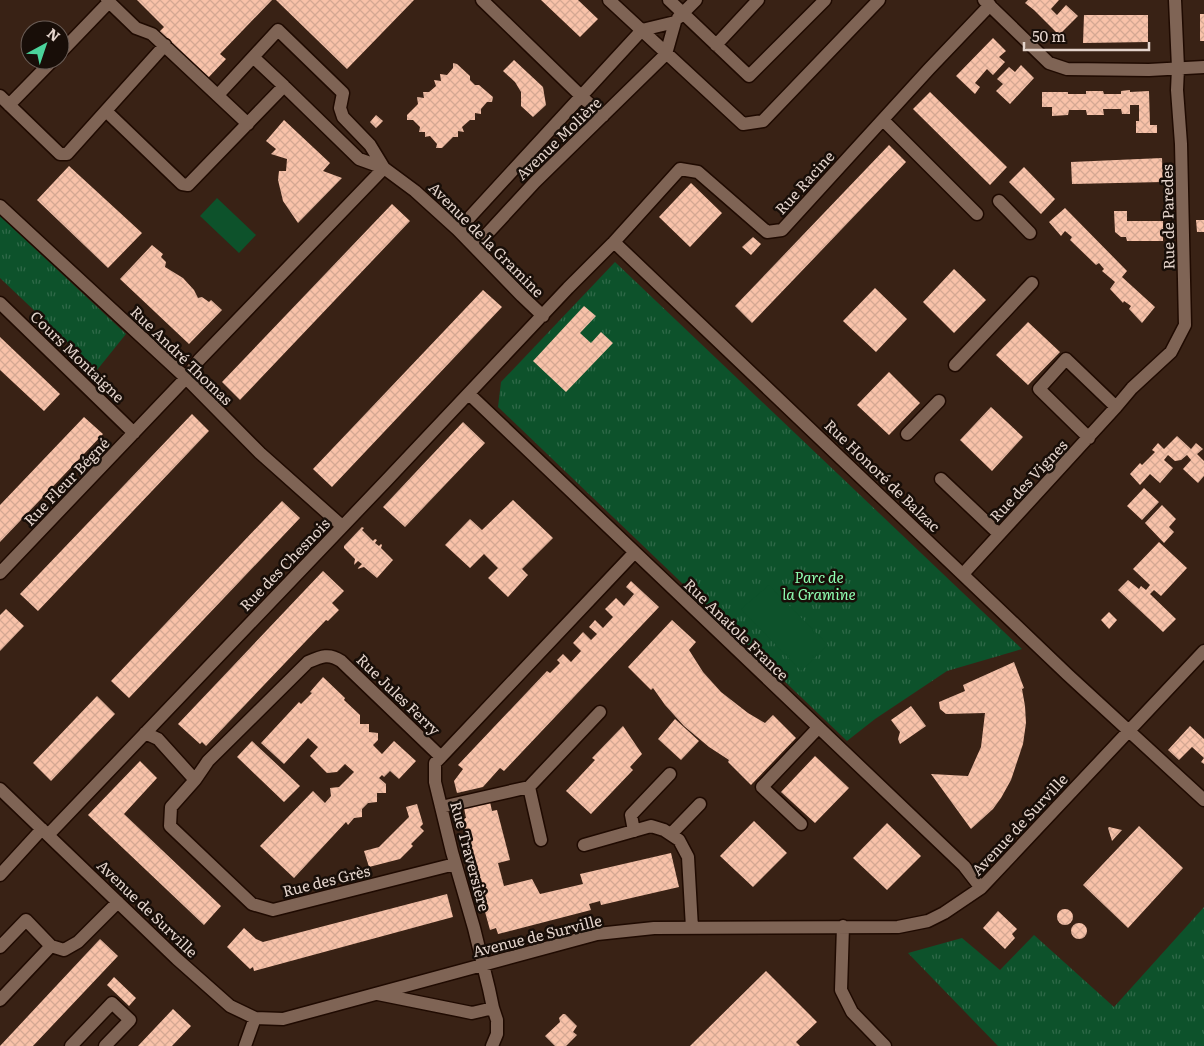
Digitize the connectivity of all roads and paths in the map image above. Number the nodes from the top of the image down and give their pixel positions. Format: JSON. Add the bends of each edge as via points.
{"nodes":[{"id":1,"x":482,"y":0,"type":"edge"},
{"id":2,"x":609,"y":0,"type":"edge"},
{"id":3,"x":670,"y":0,"type":"edge"},
{"id":4,"x":696,"y":0,"type":"edge"},
{"id":5,"x":758,"y":0,"type":"edge"},
{"id":6,"x":825,"y":0,"type":"edge"},
{"id":7,"x":879,"y":0,"type":"edge"},
{"id":8,"x":1175,"y":0,"type":"edge"},
{"id":9,"x":108,"y":1,"type":"edge"},
{"id":10,"x":987,"y":3,"type":"edge"},
{"id":11,"x":679,"y":18,"type":"junction"},
{"id":12,"x":642,"y":30,"type":"junction"},
{"id":13,"x":70,"y":42,"type":"edge"},
{"id":14,"x":716,"y":44,"type":"junction"},
{"id":15,"x":165,"y":45,"type":"junction"},
{"id":16,"x":666,"y":54,"type":"junction"},
{"id":17,"x":253,"y":57,"type":"junction"},
{"id":18,"x":1204,"y":67,"type":"edge"},
{"id":19,"x":1178,"y":68,"type":"junction"},
{"id":20,"x":41,"y":70,"type":"edge"},
{"id":21,"x":284,"y":86,"type":"junction"},
{"id":22,"x":218,"y":95,"type":"junction"},
{"id":23,"x":581,"y":96,"type":"junction"},
{"id":24,"x":5,"y":101,"type":"edge"},
{"id":25,"x":106,"y":111,"type":"junction"},
{"id":26,"x":603,"y":116,"type":"junction"},
{"id":27,"x":883,"y":120,"type":"junction"},
{"id":28,"x":248,"y":124,"type":"junction"},
{"id":29,"x":384,"y":168,"type":"junction"},
{"id":30,"x":999,"y":201,"type":"dead end"},
{"id":31,"x":0,"y":206,"type":"edge"},
{"id":32,"x":977,"y":214,"type":"dead end"},
{"id":33,"x":458,"y":230,"type":"junction"},
{"id":34,"x":1030,"y":233,"type":"dead end"},
{"id":35,"x":614,"y":242,"type":"junction"},
{"id":36,"x":475,"y":247,"type":"junction"},
{"id":37,"x":1032,"y":284,"type":"dead end"},
{"id":38,"x":0,"y":303,"type":"edge"},
{"id":39,"x":543,"y":316,"type":"junction"},
{"id":40,"x":955,"y":365,"type":"dead end"},
{"id":41,"x":186,"y":378,"type":"junction"},
{"id":42,"x":469,"y":394,"type":"junction"},
{"id":43,"x":939,"y":401,"type":"dead end"},
{"id":44,"x":1116,"y":408,"type":"junction"},
{"id":45,"x":134,"y":433,"type":"junction"},
{"id":46,"x":907,"y":434,"type":"dead end"},
{"id":47,"x":1089,"y":438,"type":"junction"},
{"id":48,"x":941,"y":480,"type":"dead end"},
{"id":49,"x":342,"y":526,"type":"junction"},
{"id":50,"x":999,"y":534,"type":"junction"},
{"id":51,"x":634,"y":552,"type":"junction"},
{"id":52,"x":0,"y":573,"type":"edge"},
{"id":53,"x":963,"y":574,"type":"junction"},
{"id":54,"x":1204,"y":652,"type":"edge"},
{"id":55,"x":600,"y":712,"type":"dead end"},
{"id":56,"x":818,"y":728,"type":"junction"},
{"id":57,"x":1130,"y":730,"type":"junction"},
{"id":58,"x":146,"y":733,"type":"junction"},
{"id":59,"x":441,"y":757,"type":"junction"},
{"id":60,"x":670,"y":774,"type":"dead end"},
{"id":61,"x":194,"y":780,"type":"junction"},
{"id":62,"x":529,"y":787,"type":"junction"},
{"id":63,"x":0,"y":789,"type":"edge"},
{"id":64,"x":1204,"y":800,"type":"edge"},
{"id":65,"x":700,"y":804,"type":"dead end"},
{"id":66,"x":441,"y":807,"type":"junction"},
{"id":67,"x":801,"y":824,"type":"dead end"},
{"id":68,"x":634,"y":831,"type":"junction"},
{"id":69,"x":45,"y":832,"type":"junction"},
{"id":70,"x":671,"y":834,"type":"junction"},
{"id":71,"x":541,"y":840,"type":"dead end"},
{"id":72,"x":584,"y":845,"type":"dead end"},
{"id":73,"x":455,"y":864,"type":"junction"},
{"id":74,"x":0,"y":874,"type":"edge"},
{"id":75,"x":981,"y":888,"type":"junction"},
{"id":76,"x":118,"y":902,"type":"junction"},
{"id":77,"x":843,"y":926,"type":"junction"},
{"id":78,"x":692,"y":928,"type":"junction"},
{"id":79,"x":51,"y":946,"type":"junction"},
{"id":80,"x":0,"y":947,"type":"edge"},
{"id":81,"x":483,"y":965,"type":"junction"},
{"id":82,"x":376,"y":993,"type":"junction"},
{"id":83,"x":0,"y":1000,"type":"edge"},
{"id":84,"x":493,"y":1008,"type":"junction"},
{"id":85,"x":255,"y":1018,"type":"junction"},
{"id":86,"x":71,"y":1046,"type":"edge"},
{"id":87,"x":105,"y":1046,"type":"edge"},
{"id":88,"x":245,"y":1046,"type":"edge"},
{"id":89,"x":492,"y":1046,"type":"edge"},
{"id":90,"x":885,"y":1046,"type":"edge"}],
"edges":[{"from":1,"to":23,"type":"street"},
{"from":2,"to":12,"type":"street"},
{"from":3,"to":11,"type":"street"},
{"from":4,"to":11,"type":"street"},
{"from":5,"to":14,"type":"street"},
{"from":6,"to":14,"type":"street","via":[[749,76]]},
{"from":7,"to":16,"type":"street","via":[[763,121],[743,124]]},
{"from":8,"to":19,"type":"street","name":"Rue de Paredes"},
{"from":9,"to":13,"type":"street"},
{"from":9,"to":15,"type":"street","via":[[136,28],[152,34]]},
{"from":10,"to":19,"type":"street","via":[[1049,63],[1067,70]]},
{"from":10,"to":27,"type":"street","name":"Rue Racine"},
{"from":11,"to":12,"type":"street"},
{"from":11,"to":14,"type":"street"},
{"from":11,"to":16,"type":"street"},
{"from":12,"to":16,"type":"street"},
{"from":12,"to":23,"type":"street","name":"Avenue Molière"},
{"from":15,"to":22,"type":"street"},
{"from":15,"to":25,"type":"street"},
{"from":16,"to":26,"type":"street","name":"Avenue Molière"},
{"from":17,"to":21,"type":"street"},
{"from":17,"to":22,"type":"street"},
{"from":17,"to":29,"type":"street","via":[[278,30],[343,93],[340,108],[343,117],[370,145]]},
{"from":18,"to":19,"type":"street"},
{"from":19,"to":44,"type":"street","name":"Rue de Paredes","via":[[1185,326],[1171,352],[1132,388]]},
{"from":20,"to":24,"type":"street"},
{"from":21,"to":28,"type":"street"},
{"from":21,"to":29,"type":"street","via":[[359,159]]},
{"from":22,"to":28,"type":"street"},
{"from":23,"to":26,"type":"street"},
{"from":23,"to":33,"type":"street","name":"Avenue Molière"},
{"from":24,"to":25,"type":"street","via":[[60,154],[67,154]]},
{"from":25,"to":28,"type":"street","via":[[182,184],[188,185]]},
{"from":26,"to":36,"type":"street","name":"Avenue Molière","via":[[535,182]]},
{"from":27,"to":32,"type":"street"},
{"from":27,"to":35,"type":"street","name":"Rue Racine","via":[[782,230],[767,232],[698,172],[680,169]]},
{"from":29,"to":33,"type":"street","name":"Avenue de la Gramine","via":[[416,191]]},
{"from":29,"to":41,"type":"street","name":"Rue Fleur Bégné","via":[[199,360]]},
{"from":30,"to":34,"type":"street"},
{"from":31,"to":41,"type":"street","name":"Rue André Thomas"},
{"from":33,"to":36,"type":"street","name":"Avenue de la Gramine"},
{"from":35,"to":39,"type":"street","name":"Rue Racine"},
{"from":35,"to":53,"type":"street","name":"Rue Honoré de Balzac"},
{"from":36,"to":39,"type":"street","name":"Avenue de la Gramine"},
{"from":37,"to":40,"type":"street"},
{"from":38,"to":45,"type":"street","name":"Cours Montaigne"},
{"from":39,"to":42,"type":"street","name":"Rue des Chesnois"},
{"from":41,"to":45,"type":"street","name":"Rue Fleur Bégné"},
{"from":41,"to":49,"type":"street","name":"Rue André Thomas","via":[[260,453]]},
{"from":42,"to":49,"type":"street","name":"Rue des Chesnois"},
{"from":42,"to":51,"type":"street","name":"Rue Anatole France"},
{"from":43,"to":46,"type":"street"},
{"from":44,"to":47,"type":"street","name":"Rue des Vignes"},
{"from":44,"to":47,"type":"street","via":[[1066,359],[1040,389]]},
{"from":45,"to":52,"type":"street","name":"Rue Fleur Bégné"},
{"from":47,"to":50,"type":"street","name":"Rue des Vignes"},
{"from":48,"to":50,"type":"street"},
{"from":49,"to":58,"type":"street","name":"Rue des Chesnois"},
{"from":50,"to":53,"type":"street","name":"Rue des Vignes"},
{"from":51,"to":56,"type":"street","name":"Rue Anatole France"},
{"from":51,"to":59,"type":"street","name":"Rue Jules Ferry"},
{"from":53,"to":57,"type":"street","name":"Rue Honoré de Balzac"},
{"from":54,"to":57,"type":"street","name":"Avenue de Surville"},
{"from":55,"to":62,"type":"street"},
{"from":56,"to":67,"type":"street","via":[[762,787]]},
{"from":56,"to":75,"type":"street","name":"Rue Anatole France","via":[[964,866]]},
{"from":57,"to":64,"type":"street","name":"Rue Honoré de Balzac"},
{"from":57,"to":75,"type":"street","name":"Avenue de Surville"},
{"from":58,"to":61,"type":"street","via":[[158,739]]},
{"from":58,"to":69,"type":"street","name":"Rue des Chesnois"},
{"from":59,"to":61,"type":"street","name":"Rue Jules Ferry","via":[[332,655],[308,662],[208,761]]},
{"from":59,"to":66,"type":"street","name":"Rue Traversière","via":[[435,763],[435,782]]},
{"from":60,"to":68,"type":"street","via":[[631,816]]},
{"from":61,"to":73,"type":"street","name":"Rue des Grès","via":[[171,807],[170,826],[252,904],[273,910]]},
{"from":62,"to":66,"type":"street"},
{"from":62,"to":71,"type":"street"},
{"from":63,"to":69,"type":"street","name":"Avenue de Surville"},
{"from":65,"to":70,"type":"street"},
{"from":66,"to":73,"type":"street","name":"Rue Traversière"},
{"from":68,"to":70,"type":"street","via":[[651,826]]},
{"from":68,"to":72,"type":"street"},
{"from":69,"to":74,"type":"street","name":"Rue des Chesnois"},
{"from":69,"to":76,"type":"street","name":"Avenue de Surville"},
{"from":70,"to":78,"type":"street","via":[[679,840],[688,857]]},
{"from":73,"to":81,"type":"street","name":"Rue Traversière"},
{"from":75,"to":77,"type":"street","name":"Avenue de Surville","via":[[928,921],[898,927]]},
{"from":76,"to":79,"type":"street","via":[[78,942],[64,950]]},
{"from":76,"to":85,"type":"street","name":"Avenue de Surville","via":[[230,1006]]},
{"from":77,"to":78,"type":"street","name":"Avenue de Surville"},
{"from":77,"to":90,"type":"street","via":[[841,990],[852,1012]]},
{"from":78,"to":81,"type":"street","name":"Avenue de Surville","via":[[597,934]]},
{"from":79,"to":80,"type":"street","via":[[26,920]]},
{"from":79,"to":83,"type":"street"},
{"from":81,"to":82,"type":"street","name":"Avenue de Surville"},
{"from":81,"to":84,"type":"street","name":"Rue Traversière"},
{"from":82,"to":84,"type":"street","via":[[472,1013]]},
{"from":82,"to":85,"type":"street","name":"Avenue de Surville","via":[[283,1020]]},
{"from":84,"to":89,"type":"street","name":"Rue Traversière","via":[[497,1034]]},
{"from":85,"to":88,"type":"street"},
{"from":86,"to":87,"type":"street","via":[[112,1003],[130,1020]]}]}
